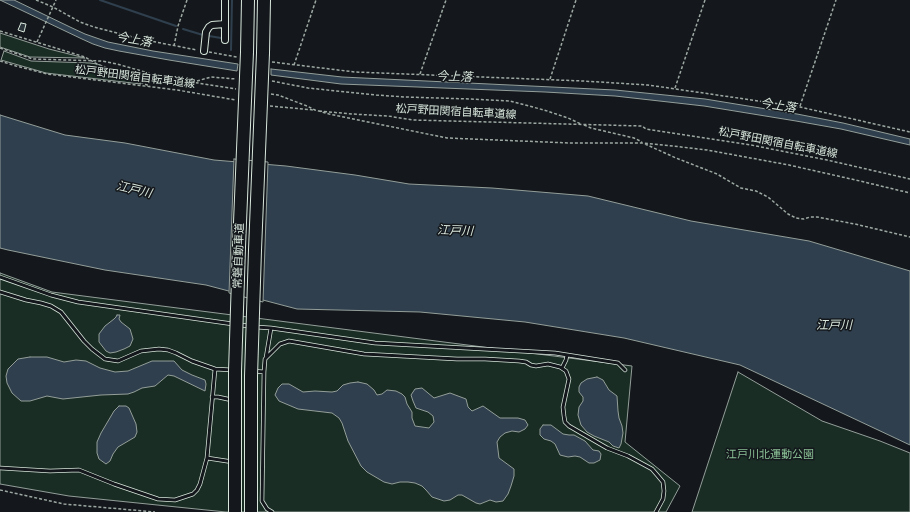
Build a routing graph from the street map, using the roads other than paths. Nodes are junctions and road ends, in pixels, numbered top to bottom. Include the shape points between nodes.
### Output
1 (225, 0) edge
2 (247, 0) edge
3 (264, 0) edge
4 (225, 24) junction
5 (225, 40) dead end
6 (204, 51) road end
7 (0, 278) edge
8 (0, 292) edge
9 (270, 328) junction
10 (567, 354) junction
11 (266, 359) junction
12 (562, 368) junction
13 (215, 369) junction
14 (237, 370) dead end
15 (625, 370) dead end
16 (250, 371) dead end
17 (264, 372) junction
18 (212, 397) junction
19 (241, 401) dead end
20 (248, 403) dead end
21 (263, 406) junction
22 (207, 458) junction
23 (242, 463) dead end
24 (249, 464) dead end
25 (262, 466) junction
26 (0, 468) edge
27 (235, 512) edge
28 (251, 512) edge
29 (272, 512) edge
30 (656, 512) edge

1 - 4 street
2 - 27 highway, 常磐自動車道, bridge via 248,36 235,363
3 - 28 highway, 常磐自動車道, bridge via 251,376
4 - 5 street
4 - 6 street via 212,25 209,28 206,32
7 - 9 lane via 78,302
8 - 13 lane via 51,306 61,312 84,341 105,358 118,361 140,351 159,349 168,350
9 - 10 lane via 375,343
9 - 11 lane
10 - 12 lane
10 - 15 lane via 618,363
11 - 12 lane via 280,344 290,342 364,354 519,361 536,366 548,364
11 - 17 lane
12 - 30 lane via 569,379 563,407 565,422 607,448 652,469 662,482 664,491
13 - 14 lane
13 - 18 lane
16 - 17 lane
17 - 21 lane
18 - 19 lane
18 - 22 lane
20 - 21 lane
21 - 25 lane
22 - 23 lane
22 - 26 lane via 197,490 175,500 150,497 79,470
24 - 25 lane
25 - 29 lane via 262,501

